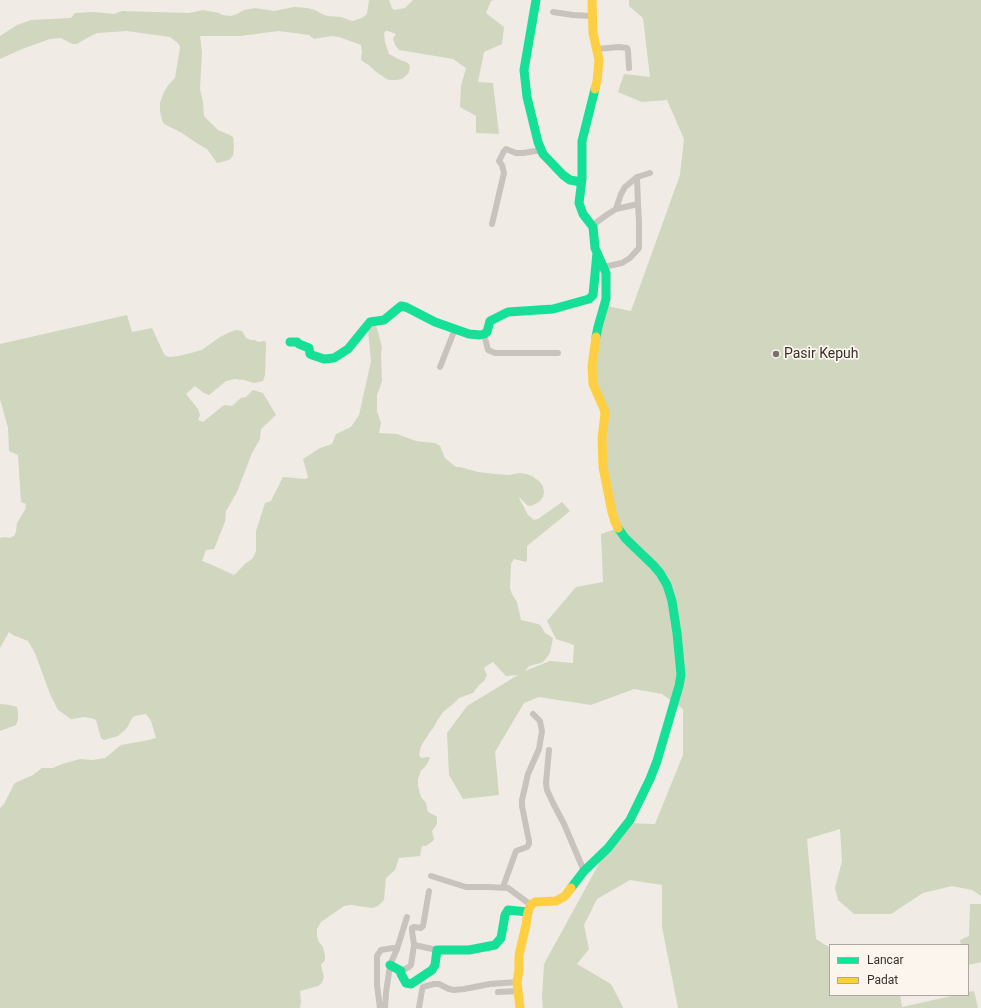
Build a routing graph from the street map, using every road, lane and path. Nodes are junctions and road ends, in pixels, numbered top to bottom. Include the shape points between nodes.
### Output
1 (536, 0) edge
2 (592, 0) edge
3 (553, 12) dead end
4 (592, 16) junction
5 (597, 49) junction
6 (629, 68) dead end
7 (542, 150) junction
8 (650, 173) dead end
9 (637, 177) junction
10 (581, 182) junction
11 (638, 204) junction
12 (616, 209) junction
13 (492, 224) dead end
14 (593, 226) junction
15 (597, 254) junction
16 (604, 267) junction
17 (455, 329) junction
18 (484, 334) junction
19 (290, 342) dead end
20 (558, 353) dead end
21 (440, 367) dead end
22 (533, 714) dead end
23 (550, 750) dead end
24 (584, 871) junction
25 (431, 876) dead end
26 (503, 887) junction
27 (428, 891) dead end
28 (529, 908) junction
29 (407, 917) dead end
30 (414, 945) junction
31 (397, 949) junction
32 (438, 950) junction
33 (390, 965) junction
34 (401, 971) junction
35 (518, 986) junction
36 (498, 992) dead end
37 (380, 1008) edge
38 (385, 1008) edge
39 (420, 1008) edge
40 (520, 1008) edge

1 - 7 street via 524,70 527,97
2 - 4 street
3 - 4 street
4 - 5 street
5 - 6 street via 627,48
5 - 10 street via 597,81 582,141
7 - 10 street via 563,175 570,180
7 - 13 street via 523,153 506,149 504,151 498,161 504,173
8 - 9 street
9 - 11 street
9 - 12 street via 620,194
10 - 14 street via 579,203 583,214
11 - 12 street
11 - 16 street via 639,248 622,263
12 - 14 street
14 - 15 street
15 - 16 street
15 - 18 street via 593,295 589,299 553,309 508,312 490,321
16 - 24 street via 606,300 598,327 592,366 593,384 604,409 603,467 612,512 619,530 660,573 667,585 672,600 681,674 657,761 640,801 630,820 608,848
17 - 18 street via 469,334
17 - 19 street via 401,306 384,320 370,322 348,349 334,358 324,359 312,355 308,347
17 - 21 street
18 - 20 street via 488,350 495,353
22 - 26 street via 540,721 542,730 539,749 528,774 522,800 529,844 516,851
23 - 24 street via 547,790
24 - 28 street via 565,896 556,901 535,902
25 - 26 street via 466,887
26 - 28 street via 508,888
27 - 30 street via 423,926 412,928
28 - 32 street via 508,910 501,938 495,946 469,950
28 - 35 street via 519,955
29 - 31 street
30 - 32 street
30 - 34 street via 411,965
31 - 33 street
31 - 37 street via 378,952 377,985
32 - 34 street via 432,970 411,984 406,983
33 - 34 street
33 - 38 street
35 - 36 street
35 - 39 street via 490,984 454,990 434,984 422,990
35 - 40 street

